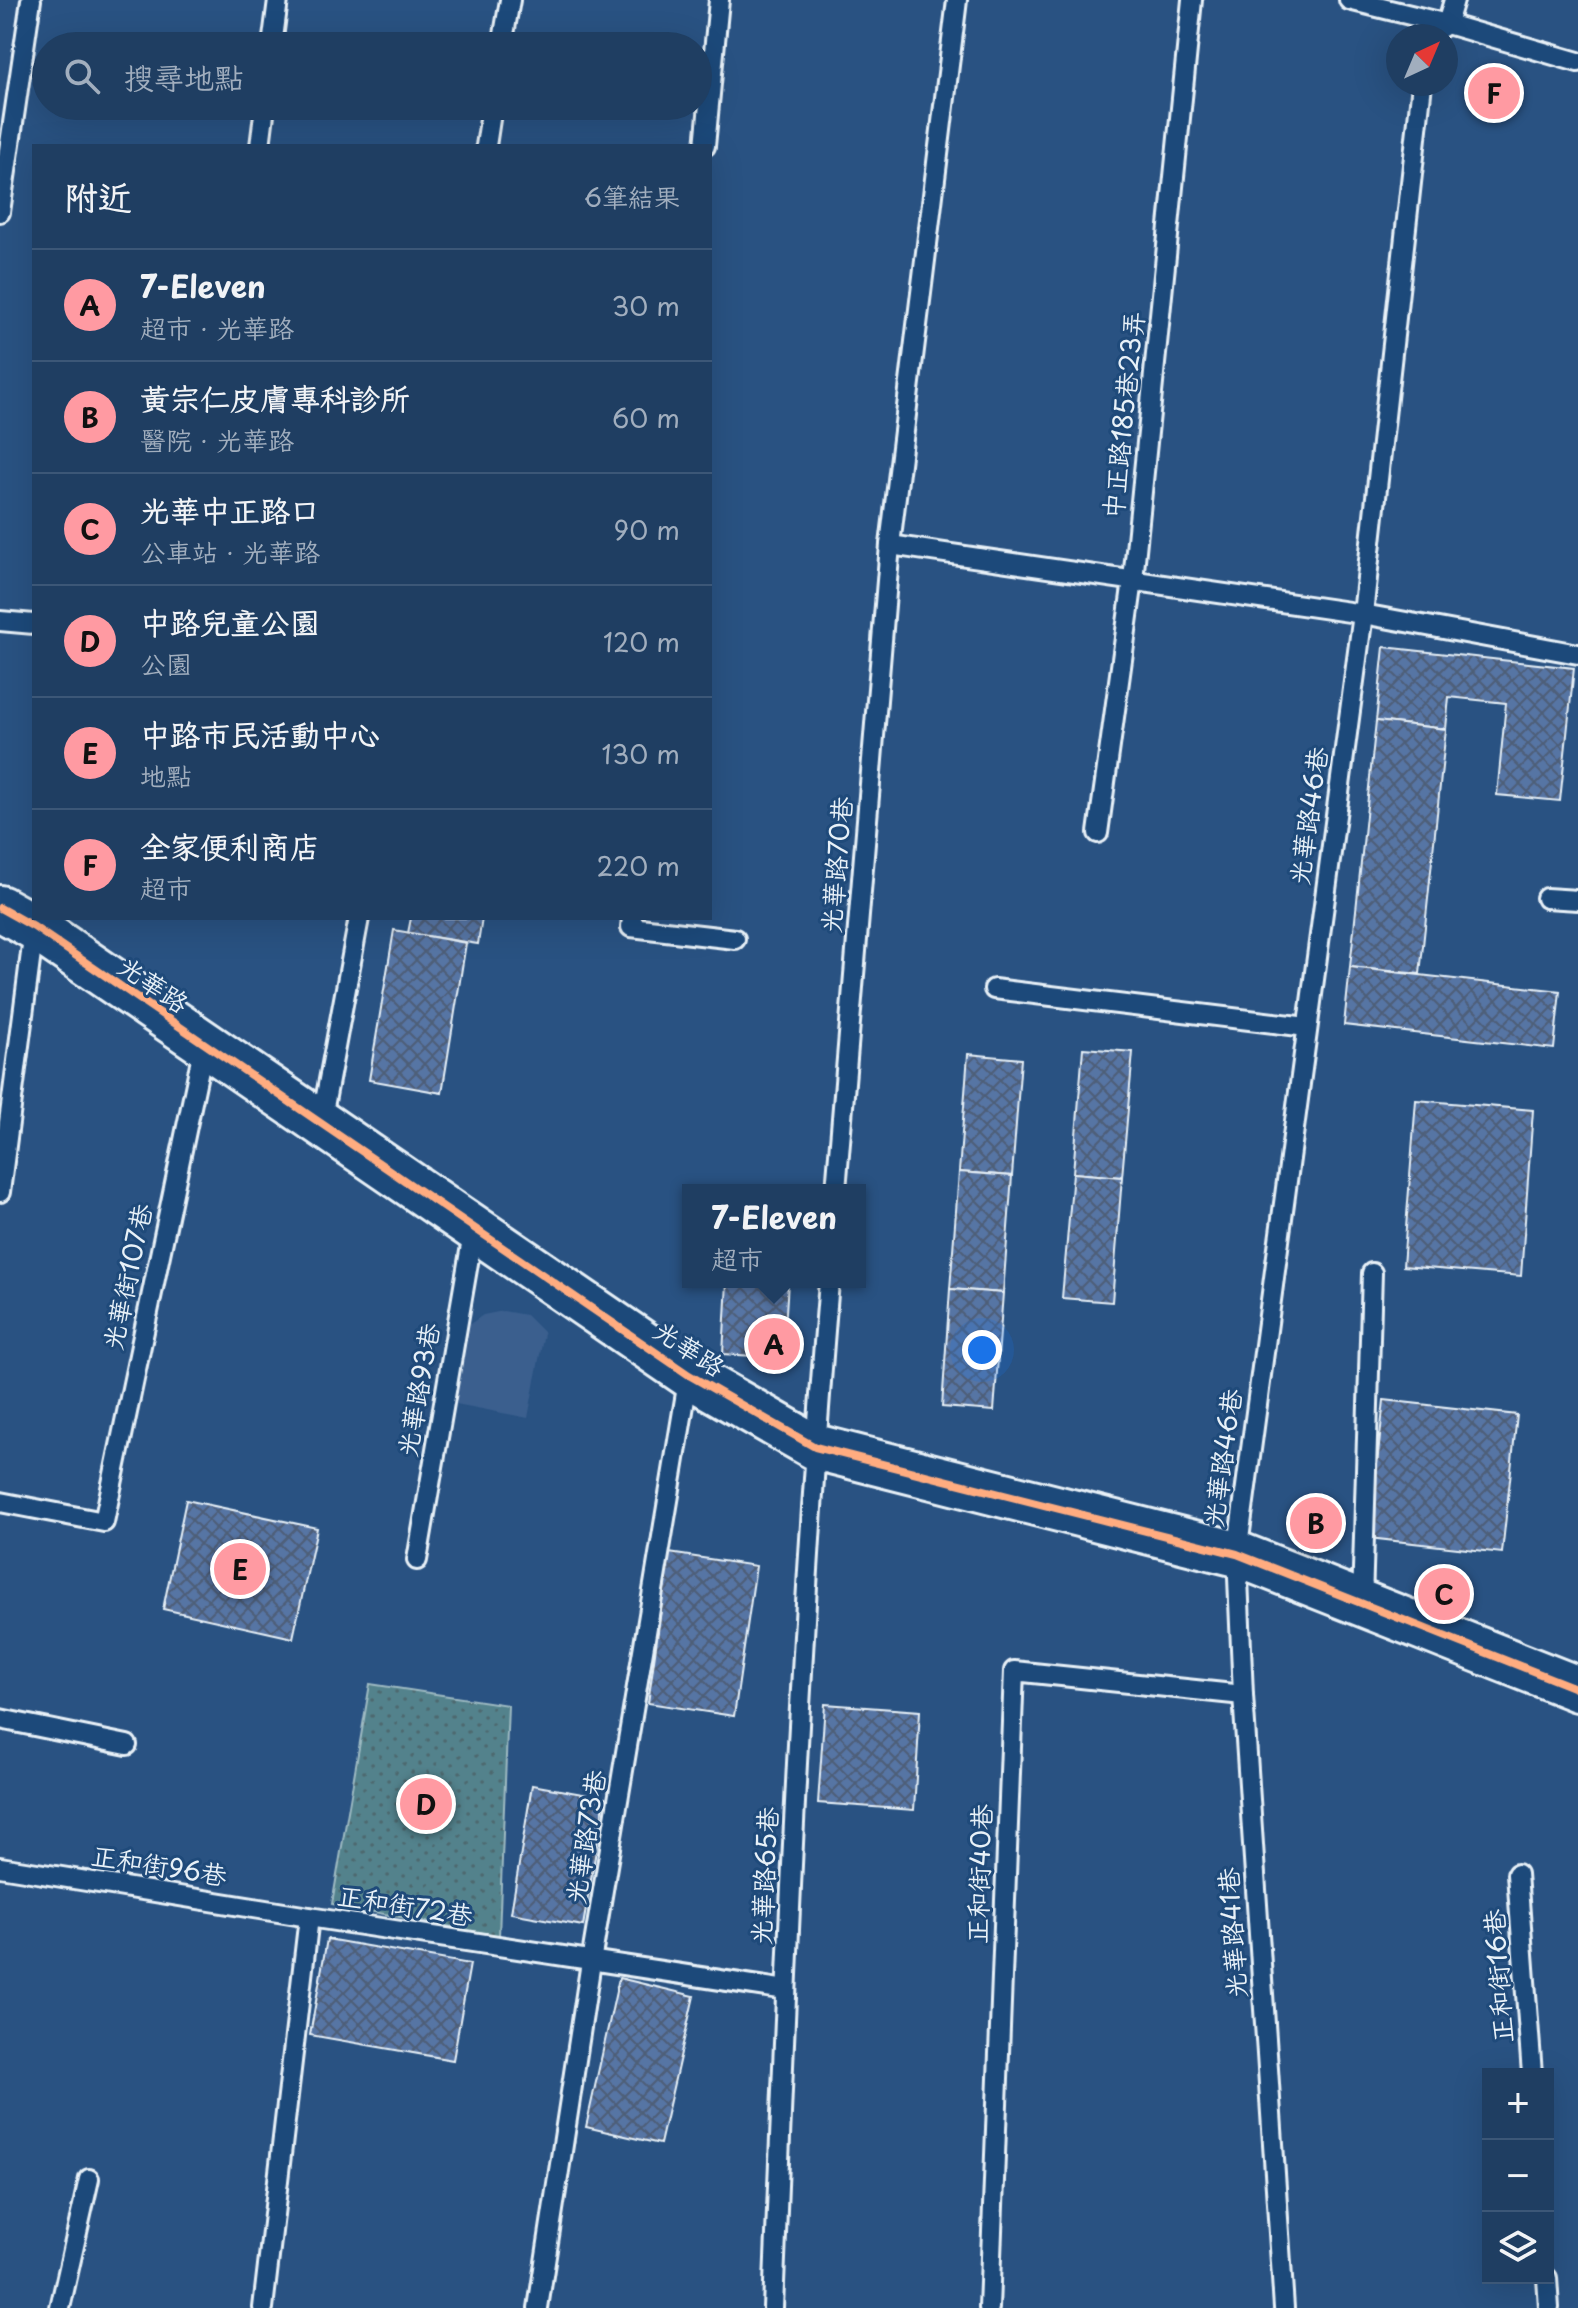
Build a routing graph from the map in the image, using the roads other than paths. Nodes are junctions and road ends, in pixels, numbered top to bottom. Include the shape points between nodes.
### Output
1 (31, 0) edge
2 (278, 0) edge
3 (510, 0) edge
4 (719, 0) edge
5 (957, 0) edge
6 (1192, 0) edge
7 (1349, 0) edge
8 (1454, 0) edge
9 (1447, 24) joint
10 (1458, 27) edge
11 (274, 32) edge
12 (504, 32) edge
13 (1578, 62) edge
14 (712, 73) edge
15 (1421, 96) edge
16 (263, 120) edge
17 (490, 120) edge
18 (707, 120) edge
19 (260, 144) edge
20 (486, 144) edge
21 (705, 144) edge
22 (0, 212) edge
23 (890, 545) junction
24 (1133, 580) junction
25 (1363, 614) junction
26 (0, 621) edge
27 (32, 624) edge
28 (1578, 654) edge
29 (1098, 833) dead end
30 (1546, 898) dead end
31 (1578, 900) edge
32 (17, 918) edge
33 (359, 920) edge
34 (632, 920) edge
35 (735, 939) dead end
36 (994, 989) dead end
37 (1307, 1027) junction
38 (204, 1043) junction
39 (321, 1123) junction
40 (837, 1184) edge
41 (0, 1192) edge
42 (474, 1228) junction
43 (1372, 1273) dead end
44 (828, 1288) edge
45 (689, 1375) junction
46 (815, 1447) junction
47 (0, 1502) edge
48 (1237, 1554) junction
49 (417, 1560) dead end
50 (1362, 1604) junction
51 (1578, 1689) edge
52 (1243, 1695) junction
53 (0, 1719) edge
54 (127, 1745) dead end
55 (0, 1867) edge
56 (1517, 1874) dead end
57 (309, 1917) junction
58 (591, 1962) junction
59 (786, 1990) junction
60 (1532, 2068) edge
61 (89, 2179) dead end
62 (1547, 2284) edge
63 (60, 2308) edge
64 (263, 2308) edge
65 (538, 2308) edge
66 (773, 2308) edge
67 (989, 2308) edge
68 (1284, 2308) edge
69 (1549, 2308) edge

1 - 22 lane
2 - 11 lane
3 - 12 lane
4 - 14 lane
5 - 23 lane, 光華路70巷
6 - 24 lane, 中正路185巷23弄
7 - 9 lane
8 - 9 lane
10 - 13 lane
15 - 25 lane, 光華路46巷
16 - 19 lane
17 - 20 lane
18 - 21 lane
23 - 24 lane
23 - 40 lane, 光華路70巷
24 - 25 lane
24 - 29 lane, 中正路185巷23弄
25 - 28 lane
25 - 37 lane, 光華路46巷
26 - 27 lane
30 - 31 lane
32 - 38 street, 光華路
32 - 41 lane
33 - 39 lane
34 - 35 lane via 631,927
36 - 37 lane
37 - 48 lane, 光華路46巷
38 - 39 street, 光華路
38 - 47 lane, 光華街107巷 via 104,1522
39 - 42 street, 光華路
42 - 45 street, 光華路
42 - 49 lane, 光華路93巷
43 - 50 lane
44 - 46 lane
45 - 46 street, 光華路
45 - 58 lane, 光華路73巷
46 - 48 street, 光華路
46 - 59 lane, 光華路65巷
48 - 50 street, 光華路
48 - 52 lane, 光華路41巷
50 - 51 street, 光華路
52 - 67 lane, 正和街40巷 via 1014,1671
52 - 68 lane, 光華路41巷
53 - 54 lane
55 - 57 lane, 正和街96巷
56 - 60 lane, 正和街16巷
57 - 58 lane, 正和街72巷
57 - 64 lane, 正和街72巷
58 - 59 lane, 正和街72巷
58 - 65 lane, 光華路73巷
59 - 66 lane, 光華路65巷
61 - 63 lane
62 - 69 lane

